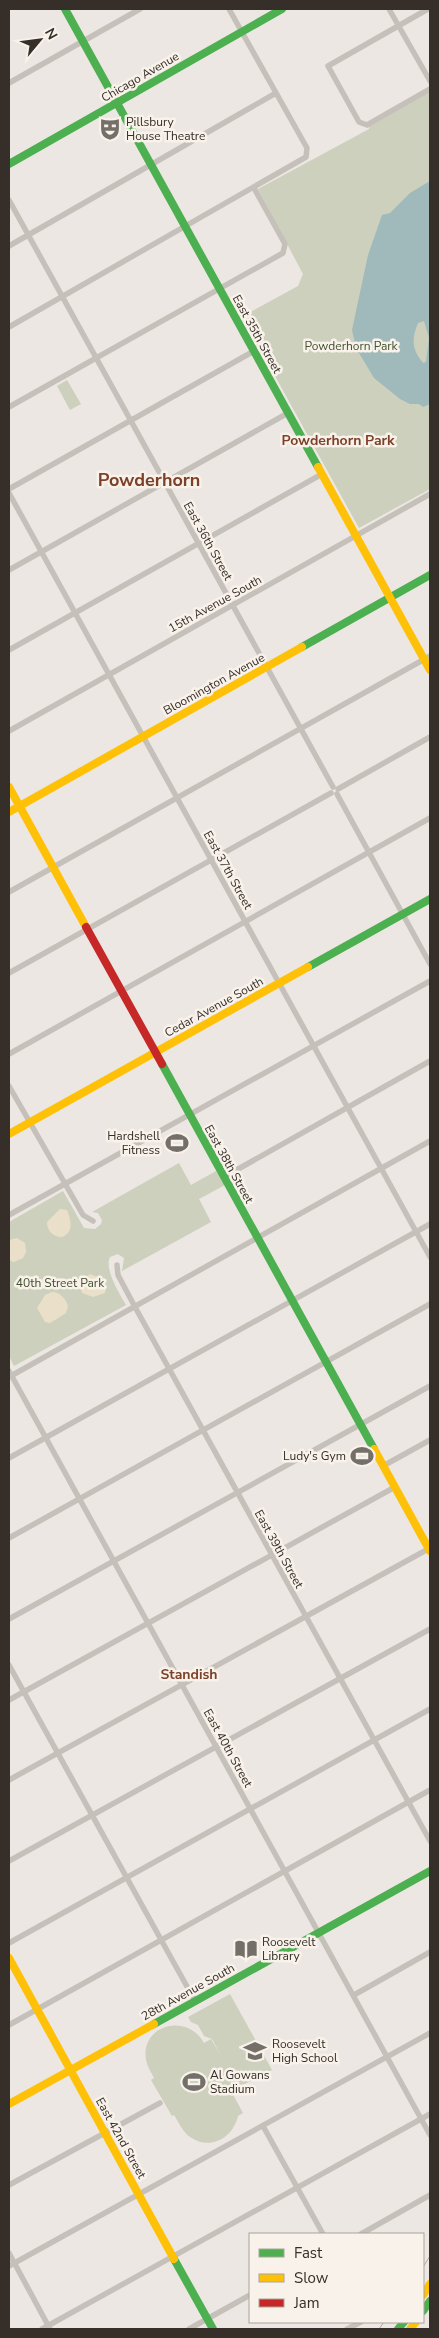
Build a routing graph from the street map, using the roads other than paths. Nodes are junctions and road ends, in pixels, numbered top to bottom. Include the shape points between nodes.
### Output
1 (65, 9) edge
2 (140, 9) edge
3 (229, 9) edge
4 (282, 9) edge
5 (389, 9) edge
6 (428, 9) edge
7 (398, 25) junction
8 (242, 32) junction
9 (83, 41) junction
10 (430, 82) edge
11 (9, 83) edge
12 (430, 89) edge
13 (276, 93) junction
14 (117, 102) junction
15 (9, 164) edge
16 (152, 165) junction
17 (254, 188) junction
18 (9, 200) edge
19 (186, 227) junction
20 (28, 235) junction
21 (9, 246) edge
22 (219, 289) junction
23 (62, 296) junction
24 (9, 327) edge
25 (254, 352) junction
26 (96, 358) junction
27 (9, 407) edge
28 (288, 413) junction
29 (130, 420) junction
30 (322, 474) junction
31 (164, 482) junction
32 (9, 489) edge
33 (9, 493) edge
34 (430, 494) edge
35 (356, 536) junction
36 (198, 544) junction
37 (41, 552) junction
38 (9, 570) edge
39 (430, 575) edge
40 (390, 598) junction
41 (232, 606) junction
42 (75, 614) junction
43 (9, 650) edge
44 (427, 658) edge
45 (266, 668) junction
46 (430, 670) edge
47 (109, 675) junction
48 (301, 729) junction
49 (9, 731) edge
50 (143, 736) junction
51 (430, 738) edge
52 (9, 787) edge
53 (335, 791) junction
54 (177, 798) junction
55 (19, 806) junction
56 (9, 812) edge
57 (430, 818) edge
58 (369, 852) junction
59 (210, 860) junction
60 (53, 868) junction
61 (9, 892) edge
62 (430, 899) edge
63 (403, 915) junction
64 (245, 922) junction
65 (87, 930) junction
66 (430, 964) edge
67 (9, 973) edge
68 (430, 981) edge
69 (278, 983) junction
70 (121, 991) junction
71 (314, 1046) junction
72 (155, 1053) junction
73 (9, 1054) edge
74 (430, 1061) edge
75 (9, 1086) edge
76 (348, 1108) junction
77 (190, 1116) junction
78 (30, 1122) junction
79 (9, 1134) edge
80 (430, 1141) edge
81 (382, 1169) junction
82 (224, 1177) junction
83 (66, 1183) junction
84 (9, 1215) edge
85 (93, 1220) dead end
86 (430, 1224) edge
87 (416, 1232) junction
88 (258, 1239) junction
89 (430, 1257) edge
90 (117, 1265) dead end
91 (292, 1301) junction
92 (430, 1304) edge
93 (135, 1307) junction
94 (326, 1362) junction
95 (169, 1369) junction
96 (10, 1375) edge
97 (430, 1386) edge
98 (361, 1424) junction
99 (203, 1431) junction
100 (45, 1438) junction
101 (430, 1440) edge
102 (9, 1458) edge
103 (383, 1466) junction
104 (395, 1487) junction
105 (237, 1493) junction
106 (79, 1499) junction
107 (9, 1538) edge
108 (430, 1549) edge
109 (272, 1555) junction
110 (114, 1562) junction
111 (305, 1617) junction
112 (9, 1619) edge
113 (147, 1623) junction
114 (430, 1628) edge
115 (9, 1665) edge
116 (340, 1678) junction
117 (182, 1685) junction
118 (23, 1692) junction
119 (9, 1700) edge
120 (430, 1710) edge
121 (374, 1740) junction
122 (216, 1747) junction
123 (57, 1753) junction
124 (9, 1780) edge
125 (430, 1790) edge
126 (408, 1802) junction
127 (250, 1809) junction
128 (92, 1816) junction
129 (430, 1841) edge
130 (9, 1861) edge
131 (430, 1871) edge
132 (284, 1872) junction
133 (126, 1878) junction
134 (319, 1933) junction
135 (160, 1940) junction
136 (9, 1943) edge
137 (430, 1952) edge
138 (9, 1958) edge
139 (354, 1995) junction
140 (195, 2001) junction
141 (37, 2009) junction
142 (9, 2024) edge
143 (430, 2033) edge
144 (387, 2057) junction
145 (70, 2070) junction
146 (160, 2102) dead end
147 (9, 2104) edge
148 (430, 2114) edge
149 (422, 2119) junction
150 (263, 2126) junction
151 (105, 2132) junction
152 (430, 2135) edge
153 (9, 2185) edge
154 (297, 2188) junction
155 (139, 2195) junction
156 (430, 2195) edge
157 (322, 2233) edge
158 (363, 2233) edge
159 (9, 2253) edge
160 (173, 2257) junction
161 (12, 2265) edge
162 (249, 2296) edge
163 (208, 2319) junction
164 (359, 2323) edge
165 (49, 2328) edge
166 (42, 2329) edge
167 (189, 2329) edge
168 (213, 2329) edge
169 (347, 2329) edge

1 - 9 main road, East 35th Street
2 - 9 street
3 - 8 street
4 - 8 main road, Chicago Avenue
5 - 7 street
6 - 7 street
7 - 10 street
7 - 12 street via 328,66 363,125
8 - 13 street
8 - 14 main road, Chicago Avenue
9 - 11 street
9 - 14 main road, East 35th Street
13 - 16 street
13 - 17 street via 307,148 307,154 304,160
14 - 15 main road, Chicago Avenue
14 - 16 main road, East 35th Street
16 - 19 main road, East 35th Street
16 - 20 street
17 - 19 street
17 - 22 street via 285,249
18 - 20 street, East 36th Street
19 - 22 main road, East 35th Street
19 - 23 street
20 - 21 street
20 - 23 street, East 36th Street
22 - 25 main road, East 35th Street
22 - 26 street
23 - 24 street
23 - 26 street, East 36th Street
25 - 28 main road, East 35th Street
25 - 29 street
26 - 27 street
26 - 29 street, East 36th Street
28 - 30 main road, East 35th Street
28 - 31 street
29 - 31 street, East 36th Street
29 - 32 street
30 - 35 main road, East 35th Street
30 - 36 street
31 - 36 street, East 36th Street
31 - 37 street
33 - 37 street, East 37th Street
34 - 35 street, 15th Avenue South
35 - 40 main road, East 35th Street
35 - 41 street, 15th Avenue South
36 - 41 street, East 36th Street
36 - 42 street
37 - 38 street
37 - 42 street, East 37th Street
39 - 40 main road, Bloomington Avenue
40 - 44 main road, East 35th Street
40 - 45 main road, Bloomington Avenue
41 - 45 street, East 36th Street
41 - 47 street, 15th Avenue South
42 - 43 street
42 - 47 street, East 37th Street
44 - 46 main road, East 35th Street
44 - 48 street
45 - 48 street, East 36th Street
45 - 50 main road, Bloomington Avenue
47 - 49 street, 15th Avenue South
47 - 50 street, East 37th Street
48 - 53 street, East 36th Street
48 - 54 street
50 - 54 street, East 37th Street
50 - 55 main road, Bloomington Avenue
51 - 53 street
52 - 55 main road, East 38th Street
53 - 58 street, East 36th Street
53 - 59 street
54 - 59 street, East 37th Street
54 - 60 street
55 - 56 main road, Bloomington Avenue
55 - 60 main road, East 38th Street
57 - 58 street
58 - 63 street, East 36th Street
58 - 64 street
59 - 64 street, East 37th Street
59 - 65 street
60 - 61 street
60 - 65 main road, East 38th Street
62 - 63 main road, Cedar Avenue South
63 - 66 street, East 36th Street
63 - 69 main road, Cedar Avenue South
64 - 69 street, East 37th Street
64 - 70 street
65 - 67 street
65 - 70 main road, East 38th Street
68 - 71 street
69 - 71 street, East 37th Street
69 - 72 main road, Cedar Avenue South
70 - 72 main road, East 38th Street
70 - 73 street
71 - 76 street, East 37th Street
71 - 77 street
72 - 77 main road, East 38th Street
72 - 78 main road, Cedar Avenue South
74 - 76 street
75 - 78 street
76 - 81 street, East 37th Street
76 - 82 street
77 - 82 main road, East 38th Street
77 - 83 street
78 - 79 main road, Cedar Avenue South
78 - 83 street
80 - 81 street
81 - 87 street, East 37th Street
81 - 88 street
82 - 88 main road, East 38th Street
83 - 84 street
83 - 85 street via 83,1215
86 - 87 street
87 - 89 street, East 37th Street
87 - 91 street
88 - 91 main road, East 38th Street
88 - 93 street
90 - 93 street, East 39th Street via 118,1275
91 - 94 main road, East 38th Street
91 - 95 street
92 - 94 street
93 - 95 street, East 39th Street
93 - 96 street
94 - 98 main road, East 38th Street
94 - 99 street
95 - 99 street, East 39th Street
95 - 100 street
96 - 100 street, East 40th Street
97 - 98 street
98 - 103 main road, East 38th Street
98 - 105 street
99 - 105 street, East 39th Street
99 - 106 street
100 - 102 street
100 - 106 street, East 40th Street
101 - 103 street
103 - 104 main road, East 38th Street
104 - 108 main road, East 38th Street
104 - 109 street
105 - 109 street, East 39th Street
105 - 110 street
106 - 107 street
106 - 110 street, East 40th Street
108 - 111 street
109 - 111 street, East 39th Street
109 - 113 street
110 - 112 street
110 - 113 street, East 40th Street
111 - 116 street, East 39th Street
111 - 117 street
113 - 117 street, East 40th Street
113 - 118 street
114 - 116 street
115 - 118 street
116 - 121 street, East 39th Street
116 - 122 street
117 - 122 street, East 40th Street
117 - 123 street
118 - 119 street
118 - 123 street
120 - 121 street
121 - 126 street, East 39th Street
121 - 127 street
122 - 127 street, East 40th Street
122 - 128 street
123 - 124 street
123 - 128 street
125 - 126 street
126 - 129 street, East 39th Street
126 - 132 street
127 - 132 street, East 40th Street
127 - 133 street
128 - 130 street
128 - 133 street
131 - 134 main road, 28th Avenue South
132 - 134 street, East 40th Street
132 - 135 street
133 - 135 street
133 - 136 street
134 - 139 street, East 40th Street
134 - 140 main road, 28th Avenue South
135 - 140 street
135 - 141 street
137 - 139 street
138 - 141 main road, East 42nd Street
139 - 144 street, East 40th Street
140 - 145 main road, 28th Avenue South
141 - 142 street
141 - 145 main road, East 42nd Street
143 - 144 street
144 - 149 street, East 40th Street
144 - 150 street
145 - 147 main road, 28th Avenue South
145 - 151 main road, East 42nd Street
146 - 151 street
148 - 149 street
149 - 152 street, East 40th Street
149 - 154 street
150 - 154 street
150 - 155 street
151 - 153 street
151 - 155 main road, East 42nd Street
154 - 157 street
154 - 160 street
155 - 160 main road, East 42nd Street
155 - 161 street
156 - 158 street
159 - 161 street
160 - 163 main road, East 42nd Street
160 - 165 street
161 - 165 street
162 - 163 street
163 - 167 street
163 - 168 main road, East 42nd Street
164 - 169 street
165 - 166 street

